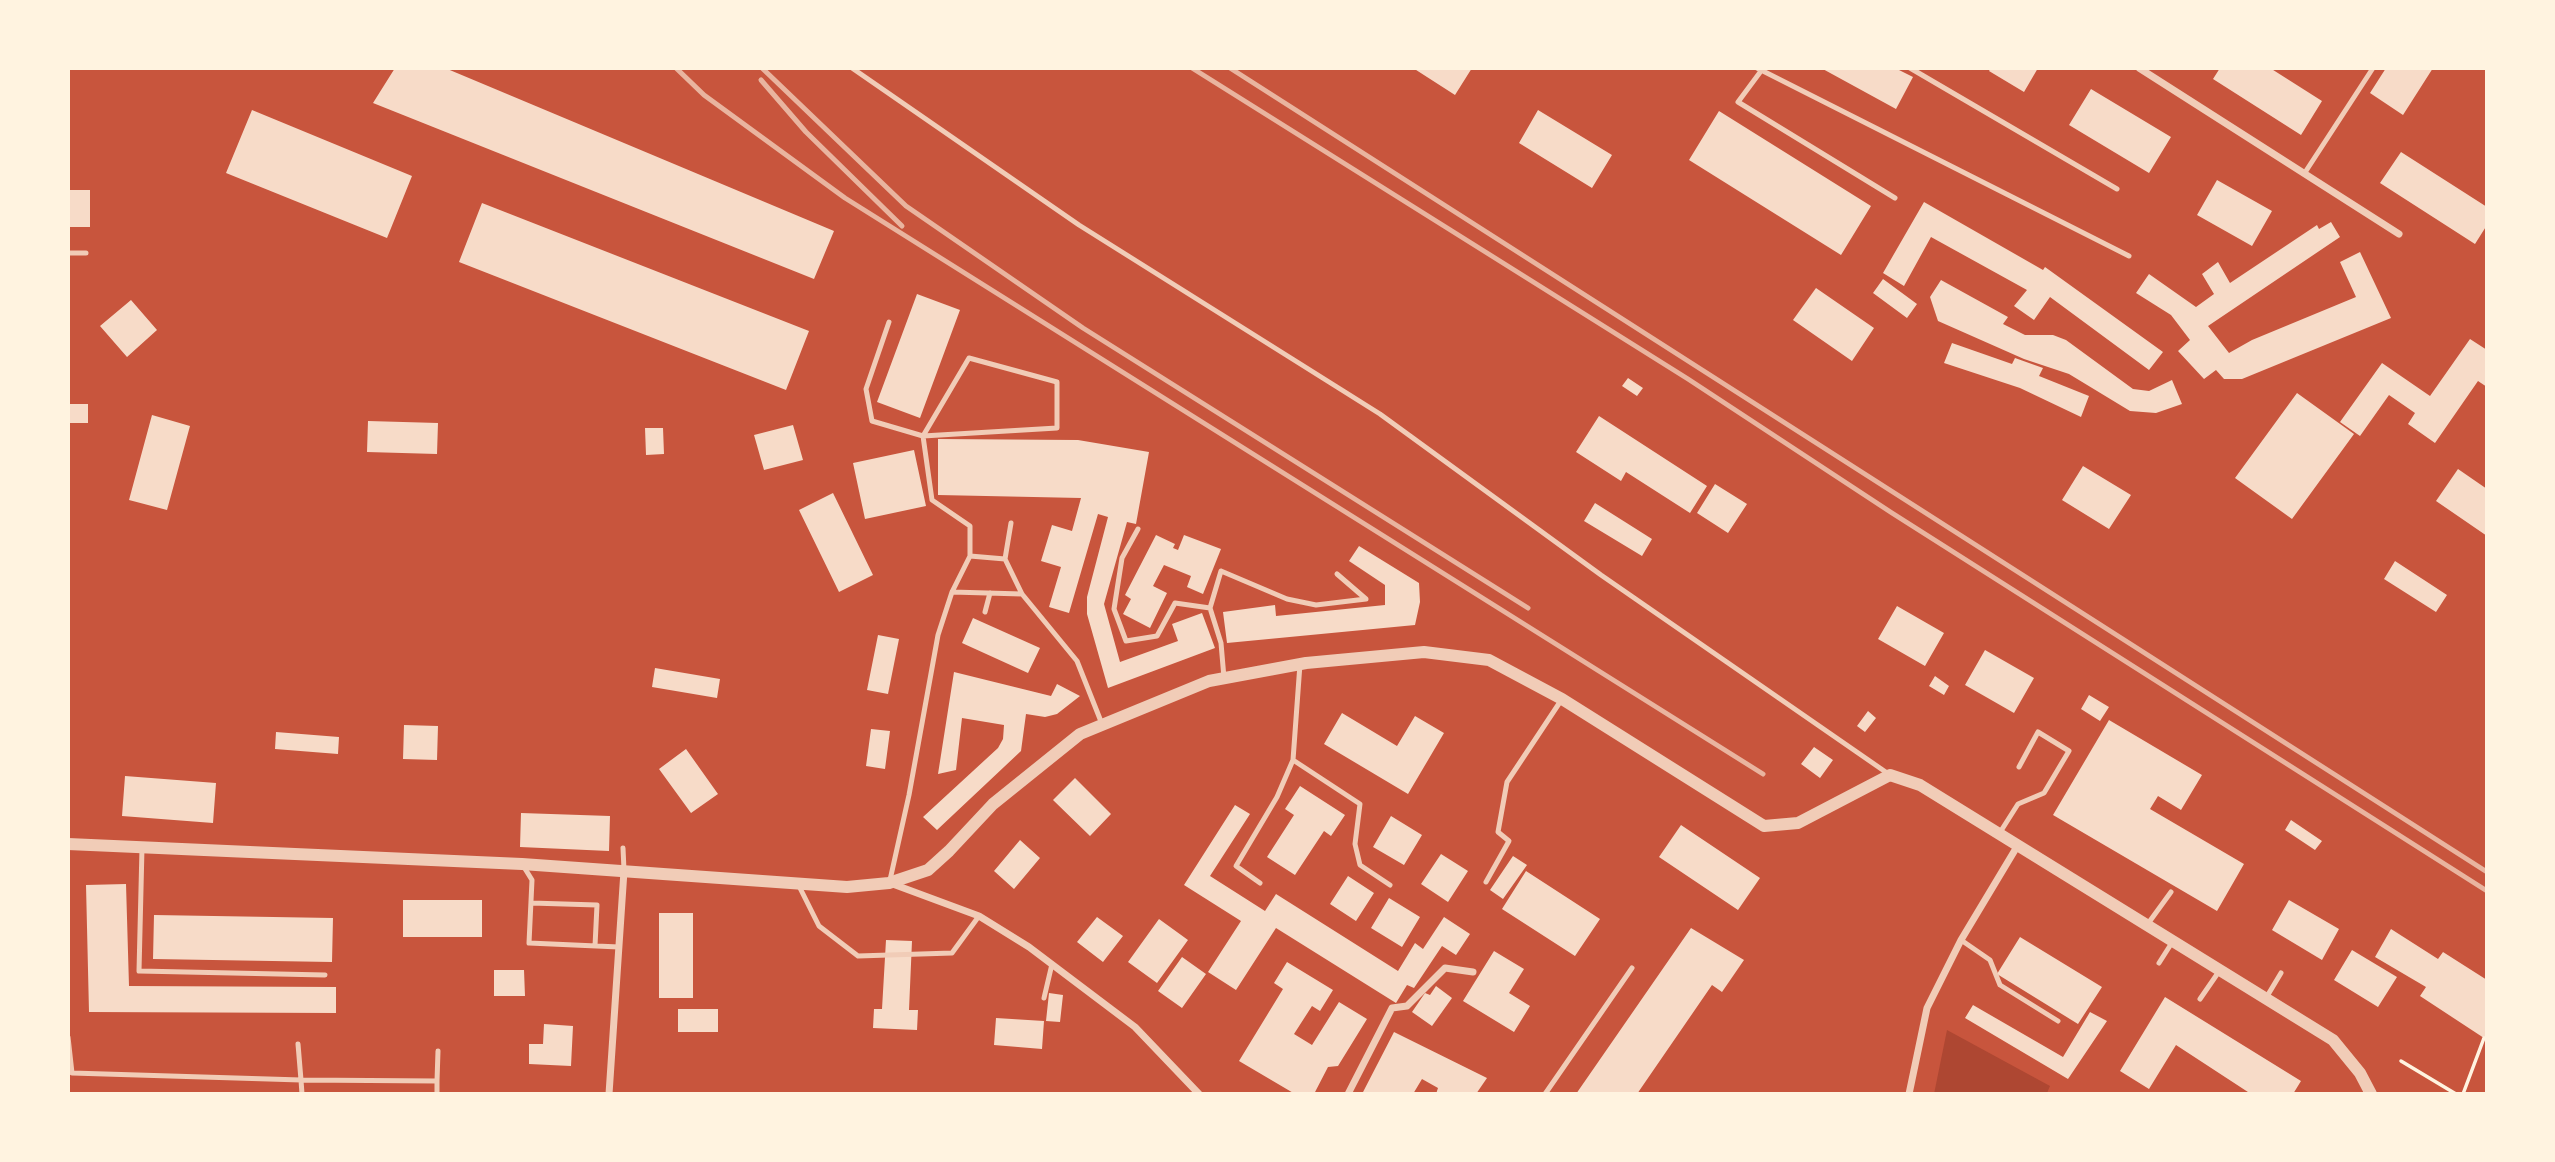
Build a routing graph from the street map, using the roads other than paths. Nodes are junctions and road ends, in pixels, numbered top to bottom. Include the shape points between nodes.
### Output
1 (852, 68) edge
2 (1910, 68) edge
3 (2139, 68) edge
4 (2373, 68) edge
5 (1759, 69) edge
6 (2304, 174) junction
7 (2117, 189) dead end
8 (1895, 198) dead end
9 (2399, 234) dead end
10 (68, 253) edge
11 (86, 253) dead end
12 (2129, 256) dead end
13 (889, 322) dead end
14 (923, 436) junction
15 (1011, 523) dead end
16 (1138, 529) dead end
17 (970, 556) junction
18 (1005, 559) junction
19 (1337, 574) dead end
20 (952, 592) junction
21 (990, 593) junction
22 (1022, 594) junction
23 (1210, 608) junction
24 (985, 612) dead end
25 (1300, 664) junction
26 (1224, 678) junction
27 (1562, 699) junction
28 (1103, 725) junction
29 (1293, 760) junction
30 (2019, 766) dead end
31 (1890, 775) junction
32 (1999, 834) junction
33 (68, 844) edge
34 (2018, 844) junction
35 (142, 848) junction
36 (623, 848) dead end
37 (522, 864) junction
38 (624, 870) junction
39 (797, 881) junction
40 (1486, 881) dead end
41 (889, 883) junction
42 (1260, 883) dead end
43 (1390, 885) dead end
44 (2171, 892) dead end
45 (531, 903) junction
46 (979, 916) junction
47 (2147, 925) junction
48 (1961, 940) junction
49 (2173, 941) junction
50 (595, 946) junction
51 (620, 947) junction
52 (2159, 963) dead end
53 (1052, 964) junction
54 (1632, 968) dead end
55 (2220, 970) junction
56 (1473, 972) dead end
57 (2281, 972) dead end
58 (325, 975) dead end
59 (1044, 998) dead end
60 (2200, 999) dead end
61 (2266, 999) junction
62 (2058, 1021) dead end
63 (68, 1037) edge
64 (298, 1044) dead end
65 (438, 1051) dead end
66 (301, 1080) junction
67 (437, 1081) junction
68 (2372, 1092) edge
69 (302, 1094) edge
70 (437, 1094) edge
71 (609, 1094) edge
72 (1199, 1094) edge
73 (1348, 1094) edge
74 (1545, 1094) edge
75 (1909, 1094) edge

1 - 31 lane via 1079,225 1380,414 1601,575
2 - 7 lane
3 - 6 street
4 - 6 lane
5 - 8 lane via 1738,102
5 - 12 lane
6 - 9 street
10 - 11 lane
13 - 14 lane via 866,389 872,421
14 - 14 lane via 1057,428 1057,382 969,358
14 - 17 lane via 932,500 970,526
15 - 18 lane
16 - 23 lane via 1122,558 1114,609 1126,641 1157,636 1175,603
17 - 18 lane
17 - 20 lane
18 - 22 lane
19 - 23 lane via 1366,599 1316,604 1287,599 1221,571
20 - 21 lane
20 - 41 lane via 938,635
21 - 22 lane
21 - 24 lane
22 - 28 lane via 1077,661
23 - 26 lane via 1221,643
25 - 26 street
25 - 27 street via 1424,652 1489,660
25 - 29 lane
26 - 28 street
27 - 31 street via 1764,826 1798,822
27 - 40 lane via 1507,782 1497,832 1509,841
28 - 41 street via 1080,734 1036,768 928,870
29 - 42 lane via 1236,866
29 - 43 lane via 1360,804 1355,844 1360,865
30 - 32 lane via 2038,733 2069,751 2044,793 2018,804
31 - 32 street via 1920,785
32 - 34 street
33 - 35 street
34 - 47 street
34 - 48 street
35 - 37 street
35 - 58 lane via 139,971
36 - 38 lane
37 - 38 street
37 - 45 lane via 532,880
38 - 39 street
38 - 51 street
39 - 41 street via 847,887
39 - 46 lane via 819,926 858,956 952,953
41 - 46 street
44 - 47 lane
45 - 50 lane via 529,943
45 - 50 lane via 597,905
46 - 53 street
47 - 49 street
48 - 62 lane via 1990,960 2000,985
48 - 75 street via 1927,1008
49 - 52 lane
49 - 55 street
50 - 51 lane
51 - 71 street
53 - 59 lane
53 - 72 street via 1135,1027
54 - 74 lane
55 - 60 lane
55 - 61 street
56 - 73 street via 1445,968 1407,1006 1392,1008
57 - 61 lane
61 - 68 street via 2333,1040
63 - 66 lane via 72,1073
64 - 66 lane
65 - 67 lane
66 - 67 lane
66 - 69 lane
67 - 70 lane

